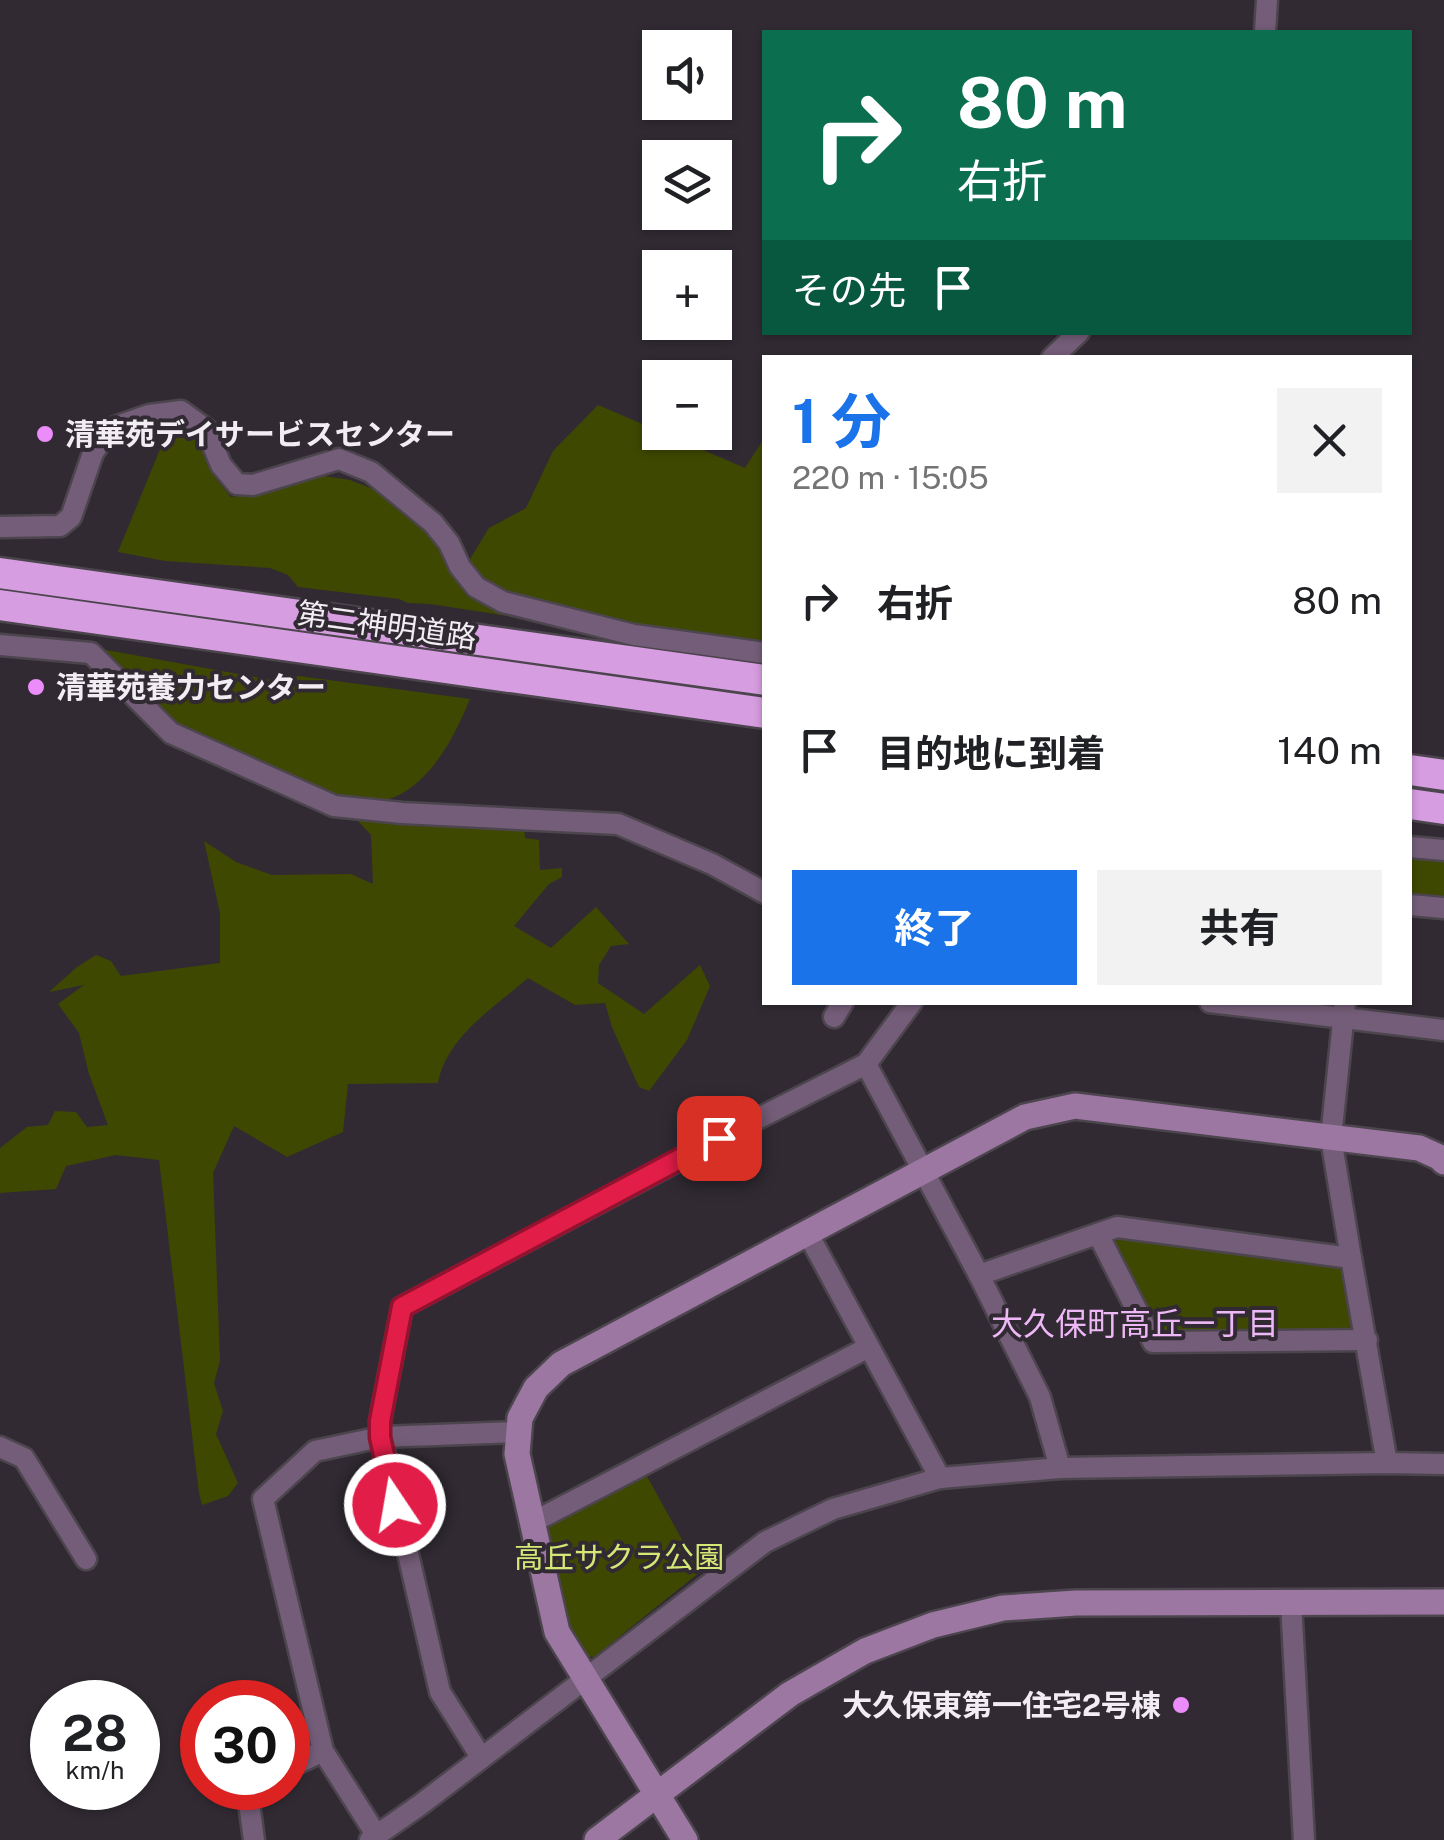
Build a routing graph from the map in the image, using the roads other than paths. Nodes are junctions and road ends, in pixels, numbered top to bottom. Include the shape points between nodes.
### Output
1 (1267, 0) edge
2 (1265, 30) edge
3 (1076, 335) edge
4 (1055, 355) edge
5 (0, 527) edge
6 (0, 574) edge
7 (0, 606) edge
8 (0, 645) edge
9 (762, 654) edge
10 (762, 680) edge
11 (762, 713) edge
12 (1412, 770) edge
13 (1444, 775) edge
14 (1412, 804) edge
15 (1444, 808) edge
16 (1412, 847) edge
17 (1444, 850) edge
18 (762, 891) edge
19 (1412, 905) edge
20 (1444, 908) edge
21 (910, 1005) edge
22 (1260, 1005) edge
23 (1344, 1010) edge
24 (1444, 1030) edge
25 (866, 1064) junction
26 (1330, 1138) junction
27 (1444, 1162) edge
28 (922, 1171) junction
29 (808, 1232) junction
30 (1098, 1234) junction
31 (1351, 1258) junction
32 (978, 1275) junction
33 (1366, 1340) junction
34 (869, 1347) junction
35 (519, 1432) junction
36 (380, 1437) junction
37 (0, 1447) edge
38 (1387, 1463) junction
39 (1444, 1464) edge
40 (1060, 1468) junction
41 (940, 1478) junction
42 (532, 1524) junction
43 (86, 1559) dead end
44 (1291, 1602) junction
45 (1444, 1602) edge
46 (586, 1679) junction
47 (323, 1751) junction
48 (310, 1757) edge
49 (481, 1757) junction
50 (658, 1796) junction
51 (251, 1810) edge
52 (374, 1838) edge
53 (254, 1840) edge
54 (597, 1840) edge
55 (685, 1840) edge
56 (1304, 1840) edge

1 - 2 street
3 - 4 street
5 - 9 street via 60,526 71,517 93,453 109,429 181,411 206,429 221,466 238,484 339,459 371,472 433,523 476,587 503,602 634,635
6 - 10 highway, 第二神明道路
7 - 11 highway, 第二神明道路
8 - 18 street via 91,653 170,733 334,806 618,824
12 - 13 highway
14 - 15 highway
16 - 17 street
19 - 20 street
21 - 25 street
22 - 23 street
23 - 24 street
23 - 26 street
25 - 28 street
25 - 36 street via 402,1307
26 - 27 street via 1419,1148
26 - 28 street via 1074,1106 1025,1117
26 - 31 street
28 - 29 street
28 - 32 street
29 - 34 street
29 - 35 street via 562,1364 536,1388
30 - 31 street via 1117,1227
30 - 32 street
30 - 33 street via 1153,1342
31 - 33 street
32 - 40 street via 1040,1397
33 - 38 street
34 - 41 street
34 - 42 street
35 - 36 street
35 - 42 street via 516,1454
36 - 47 street via 315,1450 264,1499
36 - 49 street via 440,1692
37 - 43 street via 24,1458
38 - 39 street
38 - 40 street
40 - 41 street
41 - 46 street via 834,1508 766,1542
42 - 46 street via 556,1632
44 - 45 street
44 - 50 street via 1076,1603 1003,1608 933,1625 790,1694
44 - 56 street
46 - 49 street
46 - 50 street
47 - 48 street
47 - 52 street
49 - 52 street
50 - 54 street
50 - 55 street
51 - 53 street

